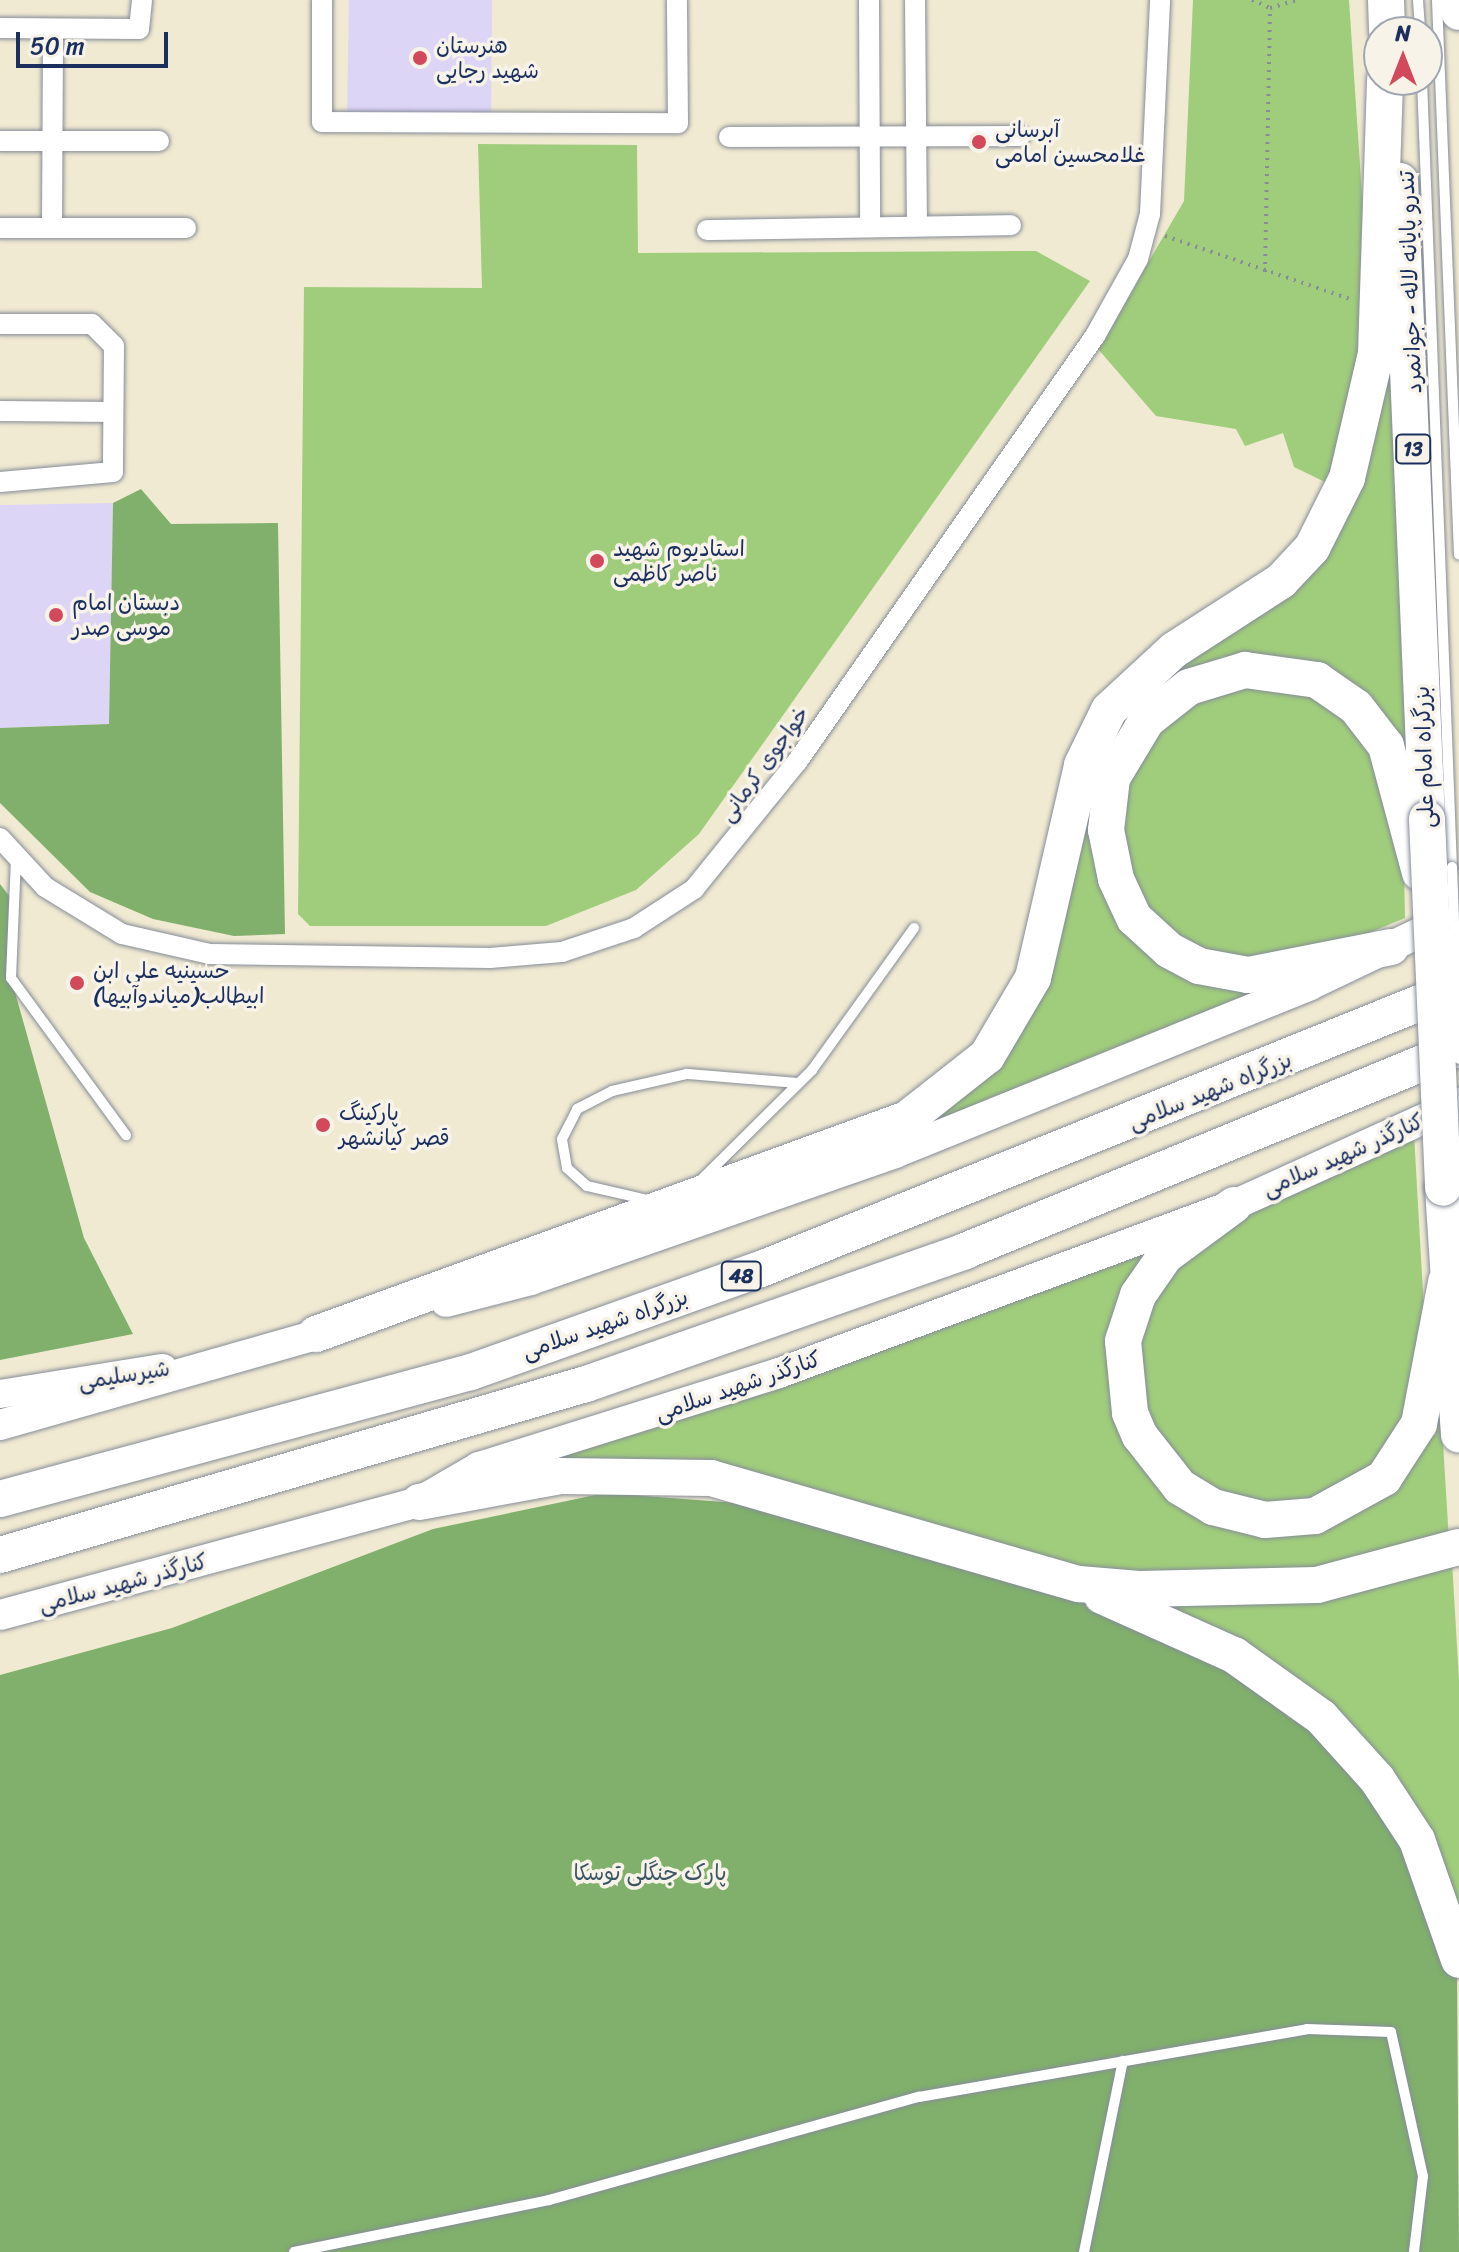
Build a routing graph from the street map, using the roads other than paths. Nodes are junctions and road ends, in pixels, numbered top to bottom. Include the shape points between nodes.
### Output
1 (142, 0) edge
2 (322, 0) edge
3 (677, 0) edge
4 (869, 0) edge
5 (915, 0) edge
6 (1160, 0) edge
7 (1437, 0) edge
8 (1458, 0) edge
9 (1459, 12) edge
10 (0, 28) edge
11 (53, 29) junction
12 (1385, 96) edge
13 (1392, 96) edge
14 (1423, 96) edge
15 (870, 136) junction
16 (916, 136) junction
17 (1020, 136) dead end
18 (729, 137) dead end
19 (0, 141) edge
20 (53, 141) junction
21 (159, 141) dead end
22 (1011, 225) dead end
23 (917, 226) junction
24 (870, 227) junction
25 (0, 228) edge
26 (52, 228) junction
27 (186, 228) dead end
28 (707, 230) dead end
29 (0, 324) edge
30 (0, 411) edge
31 (113, 412) junction
32 (0, 482) edge
33 (1459, 555) edge
34 (0, 838) edge
35 (16, 856) junction
36 (1443, 911) edge
37 (914, 928) dead end
38 (1391, 947) junction
39 (1459, 987) edge
40 (1459, 1048) edge
41 (1459, 1059) edge
42 (796, 1083) junction
43 (1459, 1103) edge
44 (126, 1135) dead end
45 (676, 1204) junction
46 (1234, 1205) junction
47 (1446, 1282) junction
48 (316, 1334) junction
49 (247, 1356) junction
50 (0, 1394) edge
51 (0, 1425) edge
52 (1459, 1434) edge
53 (0, 1499) edge
54 (419, 1502) junction
55 (1459, 1547) edge
56 (0, 1555) edge
57 (1079, 1584) junction
58 (0, 1615) edge
59 (1459, 1960) edge
60 (1123, 2061) junction
61 (294, 2252) edge
62 (1084, 2252) edge
63 (1414, 2252) edge

1 - 11 street via 139,29
2 - 3 street via 322,122 678,123
4 - 15 street
5 - 16 street
6 - 35 street, خواجوی کرمانی via 1146,229 1095,336 741,840 694,889 634,928 562,952 490,958 209,954 122,934 45,887
7 - 33 lane
8 - 9 highway
10 - 11 street
11 - 20 street
12 - 45 highway via 1379,308 1359,435 1312,548 1281,581 1142,675 1109,710 1082,765 1043,942 1006,1032 960,1082 907,1119
13 - 36 highway, بزرگراه امام علی / 13, bridge via 1407,264 1427,819
14 - 41 lane, تندرو پایانه لاله - جوانمرد, bridge
15 - 16 street
15 - 18 street
15 - 24 street
16 - 17 street
16 - 23 street
19 - 20 street
20 - 21 street
20 - 26 street
22 - 23 street
23 - 24 street
24 - 28 street
25 - 26 street
26 - 27 street
29 - 31 street via 92,324 114,346
30 - 31 street
31 - 32 street via 113,472
34 - 35 street, خواجوی کرمانی
35 - 44 lane via 11,978
36 - 38 main road
36 - 38 highway via 1386,746 1339,693 1296,674 1245,670 1189,687 1156,709 1112,778 1106,830 1123,898 1150,936 1199,966 1248,975
36 - 47 highway, بزرگراه امام علی / 13, bridge
37 - 42 lane
38 - 48 main road via 881,1158 531,1280
39 - 53 highway, بزرگراه شهید سلامی / 48 via 775,1264 486,1367
40 - 56 highway, 48 via 980,1245 586,1384
42 - 45 lane
42 - 45 lane via 687,1074 612,1091 577,1109 562,1139 567,1168 598,1189
43 - 46 main road, کنارگذر شهید سلامی
45 - 48 highway
46 - 47 highway via 1156,1267 1123,1341 1130,1413 1140,1436 1180,1487 1213,1507 1265,1520 1315,1516 1384,1478 1419,1424
46 - 54 main road, کنارگذر شهید سلامی via 779,1373 479,1467
47 - 52 highway, بزرگراه امام علی / 13
48 - 49 main road
49 - 50 main road, شیرسلیمی
49 - 51 main road
54 - 57 highway via 561,1476 711,1478
54 - 58 main road, کنارگذر شهید سلامی
55 - 57 highway via 1332,1582 1248,1592
57 - 59 highway via 1234,1655 1321,1717 1417,1840
60 - 61 lane via 919,2097 549,2200
60 - 62 lane
60 - 63 lane via 1307,2029 1391,2032 1423,2176

